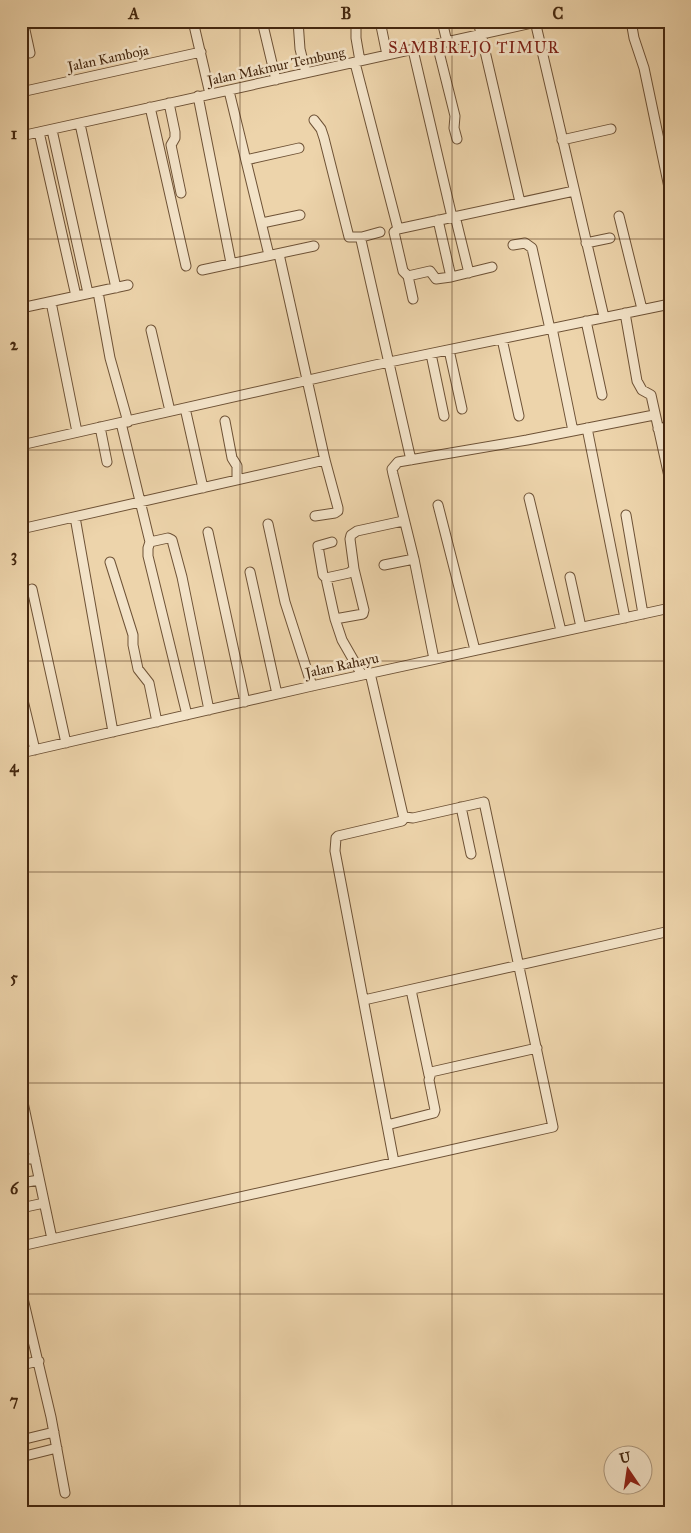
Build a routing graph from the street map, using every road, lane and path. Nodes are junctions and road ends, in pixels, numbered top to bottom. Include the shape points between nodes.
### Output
1 (23, 21) edge
2 (193, 21) edge
3 (262, 21) edge
4 (298, 21) edge
5 (356, 21) edge
6 (380, 21) edge
7 (442, 21) edge
8 (478, 21) edge
9 (631, 21) edge
10 (537, 22) edge
11 (482, 34) junction
12 (448, 42) junction
13 (437, 44) junction
14 (413, 50) junction
15 (200, 52) junction
16 (30, 53) dead end
17 (387, 55) junction
18 (358, 62) junction
19 (306, 73) junction
20 (276, 80) junction
21 (229, 90) junction
22 (21, 92) edge
23 (210, 94) junction
24 (198, 96) junction
25 (169, 103) junction
26 (150, 107) junction
27 (314, 120) dead end
28 (80, 124) junction
29 (610, 129) dead end
30 (52, 130) junction
31 (39, 132) junction
32 (21, 136) edge
33 (457, 139) dead end
34 (562, 140) junction
35 (298, 148) dead end
36 (246, 160) junction
37 (574, 191) junction
38 (670, 192) edge
39 (181, 193) dead end
40 (520, 202) junction
41 (300, 215) dead end
42 (454, 216) junction
43 (619, 216) dead end
44 (438, 220) junction
45 (262, 223) junction
46 (398, 229) junction
47 (380, 232) dead end
48 (362, 237) junction
49 (610, 238) dead end
50 (586, 243) junction
51 (513, 245) dead end
52 (314, 246) dead end
53 (274, 255) junction
54 (231, 263) junction
55 (186, 266) dead end
56 (492, 267) dead end
57 (202, 270) dead end
58 (469, 273) junction
59 (408, 276) junction
60 (451, 277) junction
61 (128, 285) dead end
62 (116, 288) junction
63 (98, 292) junction
64 (88, 293) junction
65 (76, 296) junction
66 (413, 299) dead end
67 (51, 302) junction
68 (670, 304) edge
69 (21, 308) edge
70 (642, 309) junction
71 (625, 313) junction
72 (604, 317) junction
73 (586, 321) junction
74 (551, 329) junction
75 (151, 330) dead end
76 (502, 339) junction
77 (448, 350) junction
78 (431, 354) junction
79 (389, 362) junction
80 (307, 380) junction
81 (602, 395) dead end
82 (185, 408) junction
83 (462, 409) dead end
84 (170, 411) junction
85 (654, 415) junction
86 (444, 416) dead end
87 (520, 416) dead end
88 (225, 421) dead end
89 (124, 422) junction
90 (670, 426) edge
91 (100, 428) junction
92 (587, 428) junction
93 (658, 429) junction
94 (573, 431) junction
95 (77, 432) junction
96 (21, 445) edge
97 (325, 460) junction
98 (411, 460) junction
99 (107, 462) dead end
100 (237, 480) junction
101 (670, 480) edge
102 (203, 488) junction
103 (529, 498) dead end
104 (141, 503) junction
105 (438, 505) dead end
106 (626, 515) dead end
107 (315, 516) dead end
108 (75, 517) junction
109 (403, 521) junction
110 (268, 524) dead end
111 (21, 529) edge
112 (208, 532) dead end
113 (150, 542) junction
114 (332, 542) dead end
115 (414, 559) junction
116 (110, 562) dead end
117 (384, 565) dead end
118 (250, 572) dead end
119 (353, 572) junction
120 (570, 577) dead end
121 (326, 578) junction
122 (32, 590) dead end
123 (670, 608) edge
124 (643, 614) junction
125 (625, 618) junction
126 (335, 619) junction
127 (581, 627) junction
128 (561, 631) junction
129 (475, 650) junction
130 (434, 659) junction
131 (366, 674) junction
132 (312, 686) junction
133 (21, 692) edge
134 (278, 694) junction
135 (245, 702) junction
136 (210, 710) junction
137 (187, 715) junction
138 (158, 722) junction
139 (113, 732) junction
140 (66, 743) junction
141 (35, 750) junction
142 (21, 753) edge
143 (461, 808) junction
144 (405, 817) junction
145 (471, 854) dead end
146 (670, 931) edge
147 (518, 966) junction
148 (411, 990) junction
149 (364, 1000) junction
150 (537, 1048) junction
151 (429, 1075) junction
152 (21, 1094) edge
153 (24, 1114) edge
154 (387, 1125) junction
155 (26, 1136) edge
156 (35, 1158) junction
157 (21, 1160) edge
158 (394, 1162) junction
159 (39, 1180) junction
160 (21, 1183) edge
161 (44, 1203) junction
162 (21, 1208) edge
163 (52, 1239) junction
164 (21, 1246) edge
165 (21, 1290) edge
166 (39, 1361) junction
167 (21, 1365) edge
168 (54, 1432) junction
169 (21, 1440) edge
170 (57, 1448) junction
171 (21, 1457) edge
172 (65, 1493) dead end

1 - 16 street
2 - 15 street
3 - 20 street
4 - 19 street
5 - 18 street
6 - 17 street
7 - 12 street
8 - 11 street
9 - 38 street
10 - 11 street, Jalan Makmur Tembung
10 - 34 street
11 - 12 street, Jalan Makmur Tembung
11 - 40 street
12 - 13 street, Jalan Makmur Tembung
13 - 14 street, Jalan Makmur Tembung
13 - 33 street via 455,116
14 - 17 street, Jalan Makmur Tembung
14 - 42 street
15 - 22 street, Jalan Kamboja
15 - 23 street
17 - 18 street, Jalan Makmur Tembung
18 - 19 street, Jalan Makmur Tembung
18 - 46 street
19 - 20 street, Jalan Makmur Tembung
20 - 21 street, Jalan Makmur Tembung
21 - 23 street, Jalan Makmur Tembung
21 - 36 street
23 - 24 street, Jalan Makmur Tembung
24 - 25 street, Jalan Makmur Tembung
24 - 54 street
25 - 26 street, Jalan Makmur Tembung
25 - 39 street via 175,132 171,147
26 - 28 street, Jalan Makmur Tembung
26 - 55 street
27 - 48 street via 324,138 349,237
28 - 30 street, Jalan Makmur Tembung
28 - 62 street
29 - 34 street
30 - 31 street, Jalan Makmur Tembung
30 - 64 street
31 - 32 street, Jalan Makmur Tembung
31 - 65 street
34 - 37 street
35 - 36 street
36 - 45 street
37 - 40 street
37 - 50 street
40 - 42 street
41 - 45 street
42 - 44 street
42 - 58 street
43 - 70 street
44 - 46 street
44 - 60 street
45 - 53 street
46 - 59 street via 394,232 403,270
47 - 48 street
48 - 79 street
49 - 50 street
50 - 72 street
51 - 74 street via 525,243 532,248
52 - 53 street
53 - 54 street
53 - 80 street
54 - 57 street
56 - 58 street
58 - 60 street
59 - 60 street via 430,271 436,279
59 - 66 street
61 - 62 street
62 - 63 street
63 - 64 street
63 - 89 street
64 - 65 street
65 - 67 street
67 - 69 street
67 - 95 street
68 - 70 street
70 - 71 street
71 - 72 street
71 - 85 street via 638,381 642,390 651,395
72 - 73 street
73 - 74 street
73 - 81 street
74 - 76 street
74 - 94 street
75 - 84 street
76 - 77 street
76 - 87 street
77 - 78 street
77 - 83 street
78 - 79 street
78 - 86 street
79 - 80 street
79 - 98 street
80 - 82 street
80 - 97 street
82 - 84 street
82 - 102 street
84 - 89 street
85 - 92 street
85 - 93 street
88 - 100 street via 232,458 237,466
89 - 91 street
89 - 104 street
90 - 93 street
91 - 95 street
91 - 99 street
92 - 94 street
92 - 125 street
93 - 101 street
94 - 98 street
95 - 96 street
97 - 100 street
97 - 107 street via 338,511
98 - 109 street via 398,462 392,469
100 - 102 street
102 - 104 street
103 - 128 street
104 - 108 street
104 - 113 street
105 - 129 street
106 - 124 street
108 - 111 street
108 - 139 street
109 - 115 street
109 - 119 street via 357,531 352,535
110 - 132 street via 285,602
112 - 135 street
113 - 136 street via 172,540
113 - 137 street via 148,556
114 - 121 street via 318,546
115 - 117 street
115 - 130 street
116 - 138 street via 133,635 138,669 149,682
118 - 134 street
119 - 121 street
119 - 126 street via 364,612 359,616
120 - 127 street
121 - 126 street
122 - 140 street
123 - 124 street, Jalan Rahayu
124 - 125 street, Jalan Rahayu
125 - 127 street, Jalan Rahayu
126 - 131 street via 342,640
127 - 128 street, Jalan Rahayu
128 - 129 street, Jalan Rahayu
129 - 130 street, Jalan Rahayu
130 - 131 street, Jalan Rahayu
131 - 132 street, Jalan Rahayu
131 - 144 street
132 - 134 street, Jalan Rahayu
133 - 141 street
134 - 135 street, Jalan Rahayu
135 - 136 street, Jalan Rahayu
136 - 137 street, Jalan Rahayu
137 - 138 street, Jalan Rahayu
138 - 139 street, Jalan Rahayu
139 - 140 street, Jalan Rahayu
140 - 141 street, Jalan Rahayu
141 - 142 street, Jalan Rahayu
143 - 144 street
143 - 145 street
143 - 147 street via 484,802
144 - 149 street via 402,821 336,838 335,851
146 - 147 street
147 - 148 street
147 - 150 street
148 - 149 street
148 - 151 street
149 - 154 street
150 - 151 street via 430,1072
150 - 158 street via 553,1127
151 - 154 street via 434,1113
152 - 153 street
153 - 155 street
154 - 158 street
155 - 156 street
156 - 157 street
156 - 159 street
158 - 163 street
159 - 160 street
159 - 161 street
161 - 162 street
161 - 163 street
163 - 164 street
165 - 166 street
166 - 167 street
166 - 168 street
168 - 169 street
168 - 170 street
170 - 171 street
170 - 172 street

